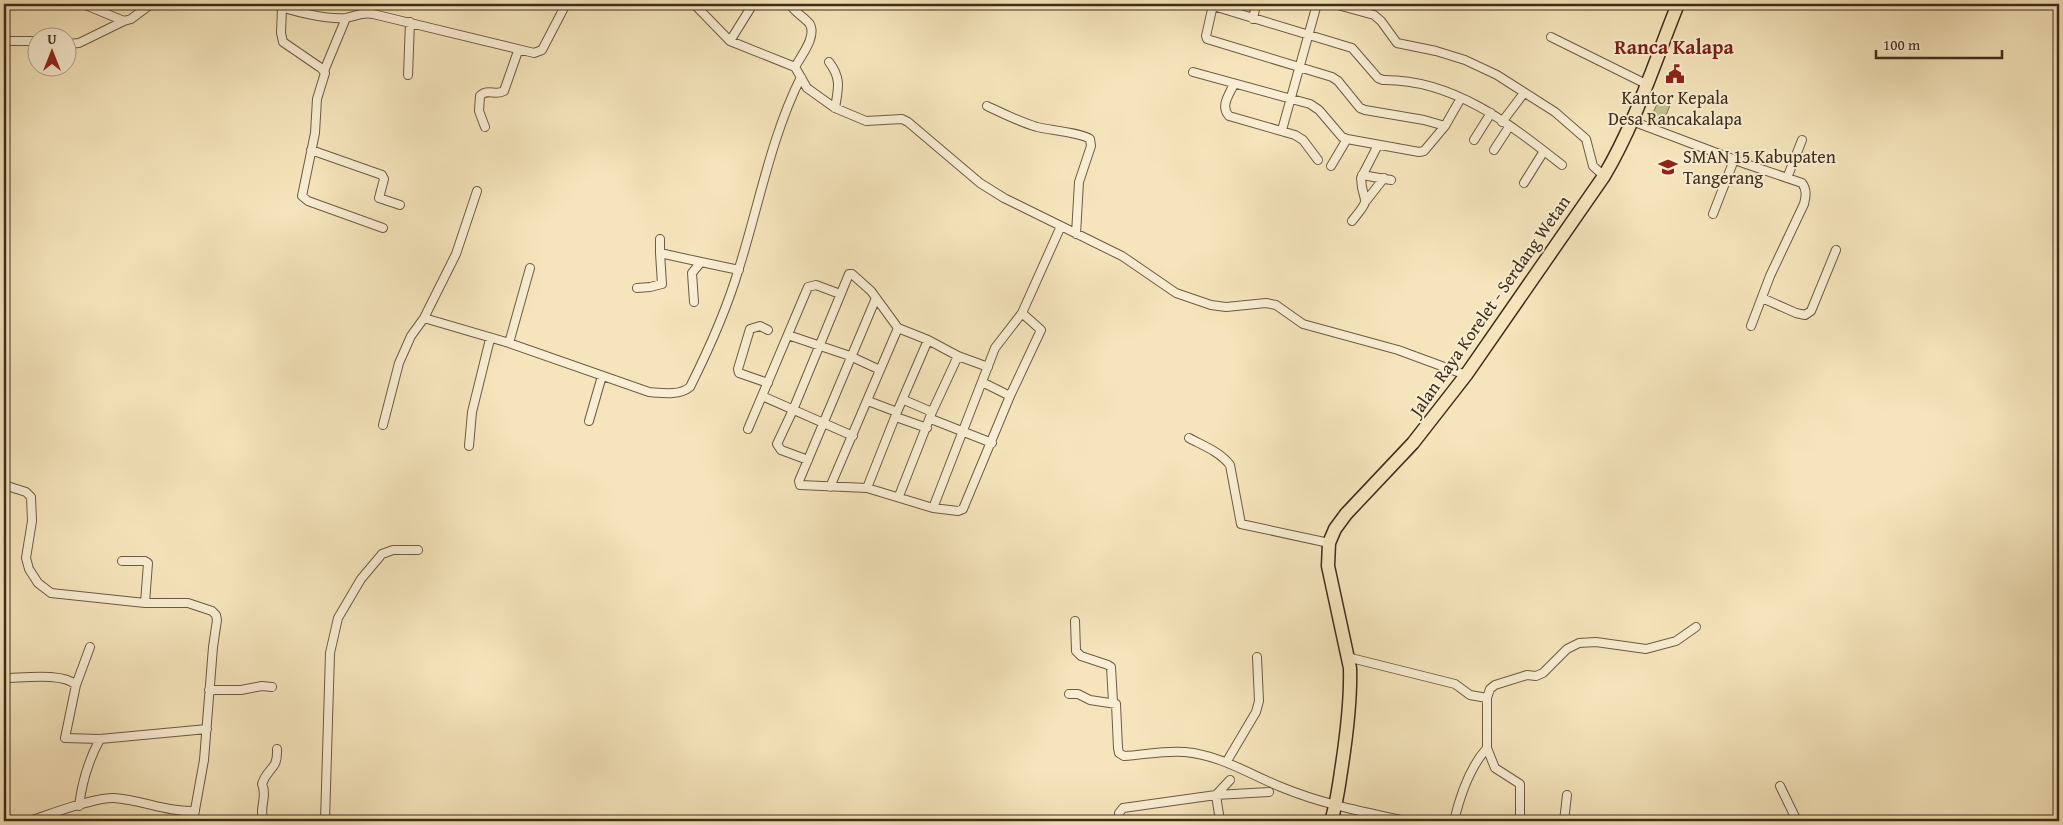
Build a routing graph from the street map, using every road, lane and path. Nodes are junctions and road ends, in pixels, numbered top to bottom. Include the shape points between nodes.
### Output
1 (83, 4) edge
2 (151, 4) edge
3 (274, 4) edge
4 (566, 4) edge
5 (694, 4) edge
6 (753, 4) edge
7 (790, 4) edge
8 (1256, 4) edge
9 (1317, 4) edge
10 (1334, 4) edge
11 (1678, 4) edge
12 (1210, 5) edge
13 (704, 7) edge
14 (282, 8) junction
15 (346, 18) junction
16 (1253, 19) junction
17 (124, 21) junction
18 (410, 22) junction
19 (1308, 35) junction
20 (1551, 38) dead end
21 (4, 41) edge
22 (28, 41) edge
23 (730, 41) junction
24 (78, 43) edge
25 (518, 50) junction
26 (829, 62) dead end
27 (795, 67) junction
28 (1299, 67) junction
29 (324, 71) junction
30 (1193, 72) dead end
31 (408, 75) dead end
32 (801, 77) junction
33 (1234, 84) junction
34 (1646, 84) junction
35 (1524, 93) junction
36 (1290, 98) junction
37 (1461, 98) junction
38 (987, 106) dead end
39 (836, 108) junction
40 (1491, 113) junction
41 (1632, 121) junction
42 (1506, 124) junction
43 (1445, 126) junction
44 (485, 127) dead end
45 (1282, 130) junction
46 (1347, 139) junction
47 (1474, 140) dead end
48 (1802, 140) dead end
49 (1378, 146) junction
50 (311, 150) junction
51 (1494, 150) dead end
52 (1544, 151) junction
53 (1318, 160) dead end
54 (1734, 160) junction
55 (1562, 165) dead end
56 (1331, 166) dead end
57 (1362, 175) junction
58 (1604, 176) junction
59 (1787, 178) junction
60 (1524, 183) dead end
61 (477, 191) dead end
62 (1366, 201) junction
63 (400, 205) dead end
64 (1713, 214) dead end
65 (1352, 221) dead end
66 (1061, 226) junction
67 (383, 228) dead end
68 (1076, 234) junction
69 (660, 239) dead end
70 (1836, 250) dead end
71 (660, 253) junction
72 (700, 262) junction
73 (530, 268) dead end
74 (739, 270) junction
75 (637, 288) dead end
76 (840, 294) junction
77 (876, 298) junction
78 (1762, 298) junction
79 (694, 302) dead end
80 (1023, 311) junction
81 (424, 318) junction
82 (1751, 326) dead end
83 (898, 328) junction
84 (768, 330) dead end
85 (788, 335) junction
86 (490, 339) junction
87 (928, 340) junction
88 (509, 343) junction
89 (819, 346) junction
90 (850, 356) junction
91 (958, 356) junction
92 (988, 367) junction
93 (880, 370) junction
94 (1466, 375) junction
95 (602, 376) junction
96 (982, 382) junction
97 (768, 383) junction
98 (762, 396) junction
99 (1010, 396) junction
100 (904, 400) junction
101 (868, 401) junction
102 (793, 410) junction
103 (896, 415) junction
104 (932, 415) junction
105 (589, 421) dead end
106 (824, 424) junction
107 (383, 425) dead end
108 (927, 428) junction
109 (748, 429) dead end
110 (962, 430) junction
111 (853, 436) junction
112 (1189, 438) dead end
113 (992, 443) junction
114 (469, 446) dead end
115 (808, 460) junction
116 (4, 485) edge
117 (830, 487) junction
118 (867, 488) junction
119 (899, 496) junction
120 (933, 508) junction
121 (1329, 543) junction
122 (418, 550) dead end
123 (122, 561) dead end
124 (145, 603) junction
125 (1075, 621) dead end
126 (1696, 627) dead end
127 (5, 635) dead end
128 (90, 647) dead end
129 (4, 649) edge
130 (1257, 657) dead end
131 (1347, 657) junction
132 (4, 678) edge
133 (76, 685) junction
134 (272, 687) dead end
135 (209, 690) junction
136 (1069, 694) dead end
137 (1486, 698) junction
138 (1113, 702) junction
139 (207, 729) junction
140 (100, 739) junction
141 (1487, 748) junction
142 (276, 749) dead end
143 (1226, 761) junction
144 (1230, 780) dead end
145 (1780, 786) dead end
146 (1269, 792) dead end
147 (1216, 795) junction
148 (1567, 795) dead end
149 (79, 806) junction
150 (1336, 806) junction
151 (195, 811) junction
152 (35, 819) dead end
153 (193, 821) edge
154 (264, 821) edge
155 (325, 821) edge
156 (1043, 821) edge
157 (1054, 821) edge
158 (1120, 821) edge
159 (1220, 821) edge
160 (1331, 821) edge
161 (1406, 821) edge
162 (1454, 821) edge
163 (1520, 821) edge
164 (1564, 821) edge
165 (1797, 821) edge

1 - 17 street
2 - 17 street
3 - 14 street
4 - 25 street via 542,50 534,54
5 - 13 street
6 - 23 street
7 - 27 street via 809,24 812,32
8 - 16 street
9 - 19 street
10 - 35 street via 1374,15 1397,43 1464,60 1497,75
11 - 34 main road, Jalan Raya Korelet - Serdang Wetan
12 - 16 street
12 - 28 street via 1207,39
13 - 23 street
14 - 15 street via 302,14
14 - 29 street via 283,42
15 - 18 street via 364,12
15 - 29 street
16 - 19 street
17 - 24 street
18 - 25 street
18 - 31 street
19 - 28 street
19 - 37 street via 1352,48 1378,78 1429,85
20 - 34 street
21 - 22 street
23 - 27 street
25 - 44 street via 504,91 483,92 480,96 479,111
26 - 39 street via 838,75
27 - 32 street
28 - 36 street
28 - 43 street via 1338,81 1360,108
29 - 50 street
30 - 33 street
32 - 39 street via 807,88
32 - 74 street via 787,106
33 - 36 street
33 - 45 street via 1225,104 1229,116
34 - 41 main road, Jalan Raya Korelet - Serdang Wetan
35 - 42 street
35 - 58 street via 1583,136 1589,144 1592,166
36 - 45 street
36 - 46 street via 1314,107
37 - 40 street
37 - 43 street
38 - 68 street via 1031,125 1090,138 1092,146 1079,182
39 - 66 street via 866,121 908,122 980,183
40 - 42 street
40 - 47 street
41 - 54 street
41 - 58 main road, Jalan Raya Korelet - Serdang Wetan
42 - 51 street
42 - 52 street
43 - 49 street via 1424,151
45 - 53 street via 1303,140
46 - 49 street
46 - 56 street
48 - 59 street
49 - 57 street
50 - 63 street via 382,175 384,179 379,198
50 - 67 street via 301,193 304,198
52 - 55 street
52 - 60 street
54 - 59 street
54 - 64 street
57 - 62 street
57 - 62 street via 1388,179
58 - 94 main road, Jalan Raya Korelet - Serdang Wetan
59 - 78 street via 1802,183 1806,196
61 - 81 street via 456,254
62 - 65 street
66 - 68 street
66 - 80 street
68 - 94 street via 1122,256 1189,299 1226,307 1276,305 1309,326 1398,350
69 - 71 street
70 - 78 street via 1810,311 1805,315
71 - 72 street
71 - 75 street via 662,284
72 - 74 street
72 - 79 street via 692,273
73 - 88 street
74 - 95 street via 723,316 690,387 662,393 649,392
76 - 77 street via 847,276 852,274
76 - 85 street via 816,285 808,287
76 - 89 street
77 - 83 street
77 - 90 street
78 - 82 street
80 - 92 street via 1000,340
80 - 99 street via 1040,330
81 - 86 street
81 - 107 street via 399,362
83 - 87 street
83 - 93 street
84 - 97 street via 760,326 750,329 738,369 739,373
85 - 89 street
85 - 97 street
86 - 88 street
86 - 114 street via 472,412
87 - 91 street
87 - 100 street
88 - 95 street
89 - 90 street
89 - 102 street
90 - 93 street
90 - 106 street
91 - 92 street
91 - 104 street
92 - 96 street
93 - 101 street
94 - 121 main road, Jalan Raya Korelet - Serdang Wetan via 1412,443 1346,514
95 - 105 street
96 - 99 street
96 - 110 street
97 - 98 street
98 - 102 street
98 - 109 street
99 - 113 street
100 - 103 street
100 - 104 street
101 - 103 street
101 - 111 street
102 - 106 street
102 - 115 street via 777,446
103 - 108 street
103 - 118 street
104 - 108 street
104 - 110 street
106 - 111 street
106 - 115 street
108 - 119 street
110 - 113 street
110 - 120 street
111 - 117 street
112 - 121 street via 1225,458 1230,465 1241,524
113 - 120 street via 962,511
115 - 117 street via 800,485
116 - 124 street via 26,492 30,497 32,521 26,558 38,583 51,593
117 - 118 street
118 - 119 street
119 - 120 street
121 - 131 main road, Jalan Raya Korelet - Serdang Wetan via 1328,566
122 - 155 street via 393,550 382,554 361,579 338,618 330,653
123 - 124 street via 148,563
124 - 135 street via 188,604 216,615
125 - 138 street via 1076,651 1110,667
126 - 137 street via 1676,641 1646,649 1596,642 1572,645 1543,673 1495,685
127 - 129 street
128 - 133 street
130 - 143 street via 1259,701 1256,712
131 - 137 street via 1455,684 1470,695
131 - 150 main road, Jalan Raya Korelet - Serdang Wetan via 1350,713
132 - 133 street via 60,678
133 - 140 street via 65,738
134 - 135 street
135 - 139 street
136 - 138 street
137 - 141 street
138 - 143 street via 1118,708 1118,748 1122,756 1186,752
139 - 140 street
139 - 151 street
140 - 149 street via 85,774
141 - 162 street via 1461,794
141 - 163 street via 1495,768 1520,784
142 - 154 street via 278,761 262,784 265,791 261,816
143 - 150 street via 1281,787
144 - 147 street
145 - 165 street
146 - 147 street
147 - 158 street via 1123,808 1119,813
147 - 159 street
148 - 164 street
149 - 151 street via 113,798 171,811
149 - 152 street
150 - 160 main road, Jalan Raya Korelet - Serdang Wetan
150 - 161 street
151 - 153 street
156 - 157 street

